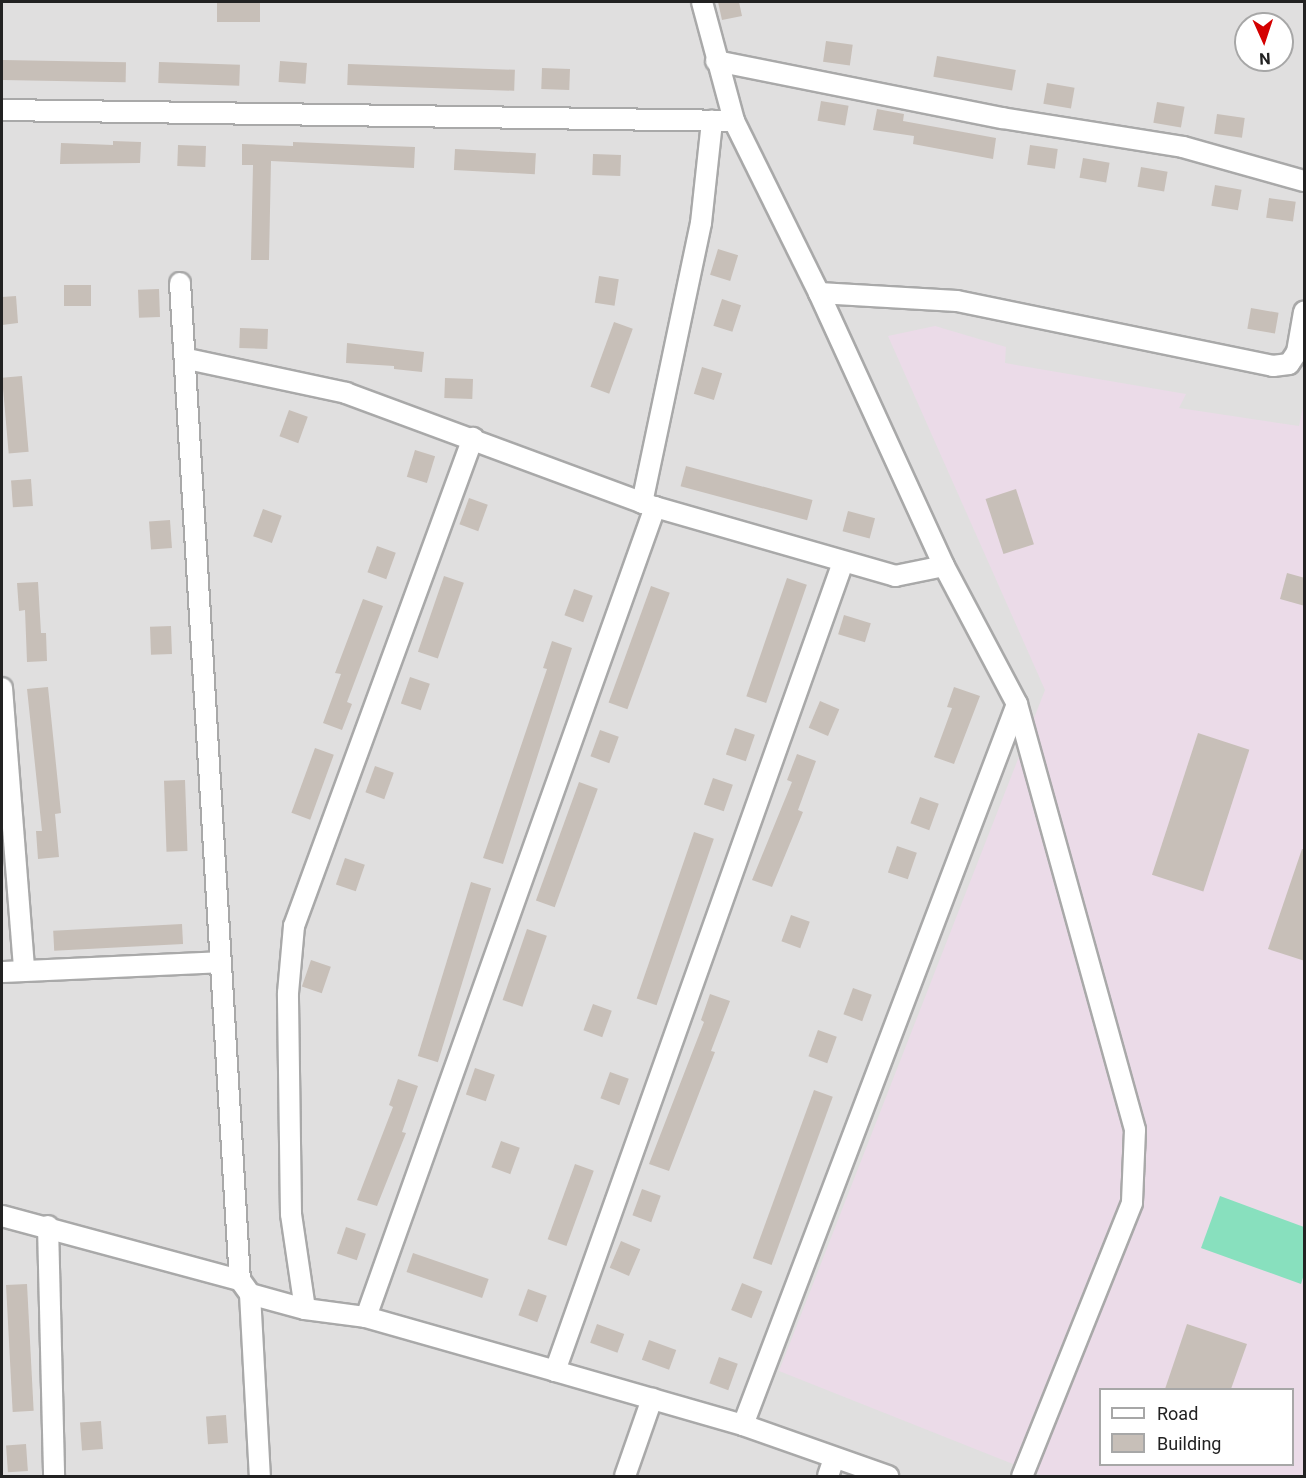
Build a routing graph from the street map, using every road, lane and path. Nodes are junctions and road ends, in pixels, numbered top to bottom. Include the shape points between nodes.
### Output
1 (702, 2) edge
2 (716, 62) junction
3 (2, 110) edge
4 (712, 121) junction
5 (735, 121) junction
6 (1305, 181) edge
7 (180, 283) dead end
8 (819, 293) junction
9 (1305, 312) edge
10 (188, 359) junction
11 (473, 438) junction
12 (649, 505) junction
13 (843, 562) junction
14 (944, 566) junction
15 (2, 688) edge
16 (1017, 704) junction
17 (220, 962) junction
18 (24, 970) junction
19 (2, 972) edge
20 (2, 1216) edge
21 (48, 1226) junction
22 (245, 1287) junction
23 (305, 1309) junction
24 (366, 1317) junction
25 (555, 1371) junction
26 (652, 1399) junction
27 (743, 1425) junction
28 (831, 1468) edge
29 (54, 1476) edge
30 (260, 1476) edge
31 (625, 1476) edge
32 (888, 1476) edge
33 (1022, 1476) edge

1 - 2 street
2 - 5 street
2 - 6 street via 1002,118 1183,147
3 - 4 street
4 - 5 street
4 - 12 street via 701,223
5 - 8 street
7 - 10 street
8 - 9 street via 957,301 1273,366 1289,363 1297,352
8 - 14 street
10 - 11 street via 346,393
10 - 17 street
11 - 12 street
11 - 23 street via 294,926 288,993 291,1214
12 - 13 street
12 - 24 street
13 - 14 street via 895,576
13 - 25 street
14 - 16 street
15 - 18 street
16 - 27 street
16 - 33 street via 1136,1131 1132,1203
17 - 18 street
17 - 22 street
18 - 19 street
20 - 21 street
21 - 22 street
21 - 29 street
22 - 23 street
22 - 30 street
23 - 24 street
24 - 25 street
25 - 26 street
26 - 27 street
26 - 31 street
27 - 28 street
28 - 32 street

